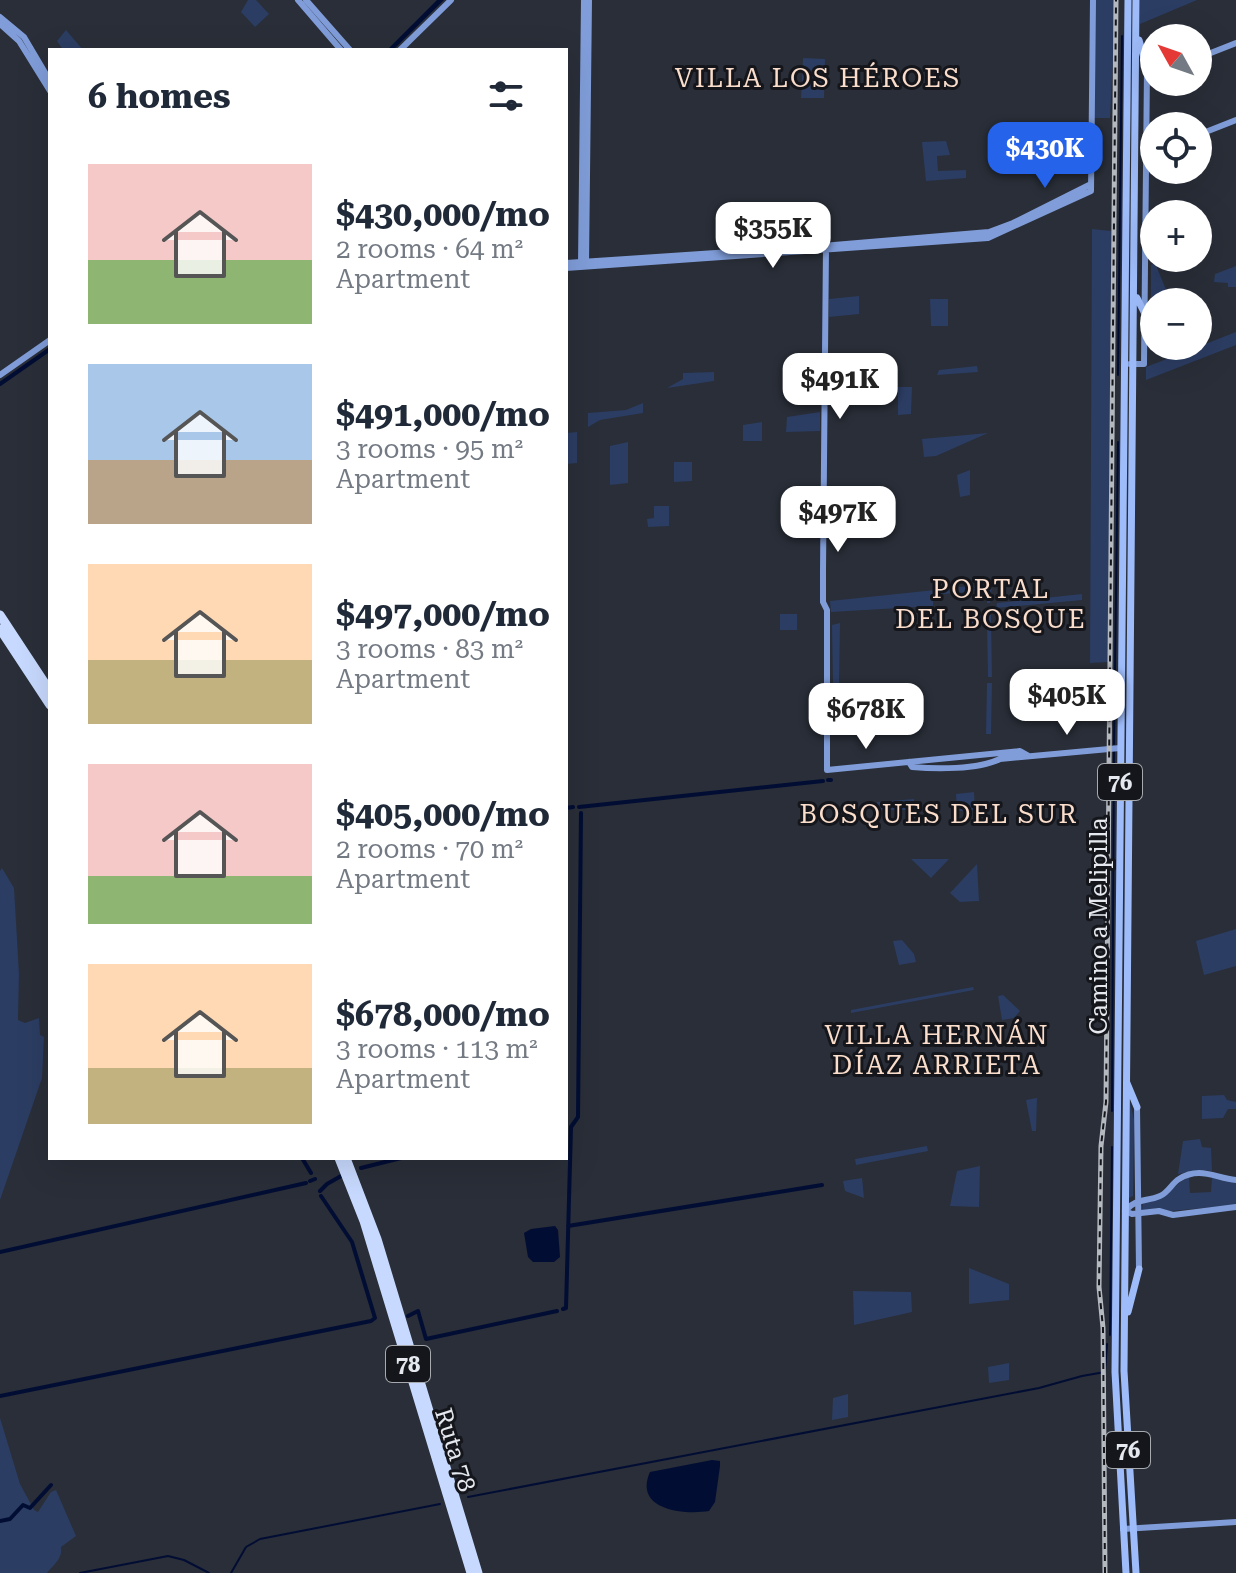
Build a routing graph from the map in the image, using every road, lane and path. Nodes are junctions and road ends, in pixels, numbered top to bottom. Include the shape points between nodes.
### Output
1 (298, 0) edge
2 (306, 0) edge
3 (451, 0) edge
4 (587, 0) edge
5 (1093, 0) edge
6 (1128, 0) edge
7 (1136, 0) edge
8 (0, 17) edge
9 (1136, 23) junction
10 (0, 24) edge
11 (1140, 42) edge
12 (1236, 43) edge
13 (339, 48) edge
14 (348, 48) edge
15 (402, 48) edge
16 (1212, 52) edge
17 (1127, 65) junction
18 (1140, 76) edge
19 (1136, 77) junction
20 (48, 78) edge
21 (48, 88) edge
22 (1236, 120) edge
23 (1212, 129) edge
24 (1131, 162) junction
25 (1149, 184) edge
26 (826, 249) junction
27 (583, 264) junction
28 (568, 266) edge
29 (1146, 288) edge
30 (1135, 292) junction
31 (1140, 303) edge
32 (1140, 339) edge
33 (48, 341) edge
34 (1135, 364) junction
35 (0, 375) edge
36 (0, 615) edge
37 (0, 629) edge
38 (48, 688) edge
39 (48, 702) edge
40 (1116, 748) junction
41 (1129, 767) junction
42 (1138, 773) dead end
43 (1138, 787) dead end
44 (1128, 797) junction
45 (1124, 956) junction
46 (1123, 967) junction
47 (1126, 1079) junction
48 (1137, 1107) joint
49 (340, 1160) edge
50 (347, 1160) edge
51 (1236, 1180) edge
52 (1139, 1199) junction
53 (1117, 1200) junction
54 (1236, 1207) edge
55 (1125, 1211) junction
56 (1139, 1214) junction
57 (1117, 1224) junction
58 (1139, 1269) joint
59 (1125, 1326) junction
60 (1119, 1372) junction
61 (1236, 1522) edge
62 (1133, 1528) junction
63 (1123, 1529) junction
64 (471, 1573) edge
65 (478, 1573) edge
66 (1126, 1573) edge
67 (1136, 1573) edge

1 - 13 street
2 - 14 street
3 - 15 street
4 - 27 street
5 - 26 street via 1091,187 992,231
6 - 17 main road, Camino a Melipilla / 76
7 - 9 main road, Camino a Melipilla / 76
8 - 20 street via 24,37
9 - 11 main road
9 - 19 main road, Camino a Melipilla / 76
10 - 21 street via 19,41
12 - 16 street
17 - 19 main road
17 - 24 main road, Camino a Melipilla / 76
18 - 19 street
19 - 24 main road, Camino a Melipilla / 76
22 - 23 street
24 - 30 main road, Camino a Melipilla / 76
24 - 34 main road, Camino a Melipilla / 76
25 - 29 street
26 - 27 street
26 - 40 street via 827,770 909,762 926,770
27 - 28 street
30 - 31 main road
30 - 34 main road, Camino a Melipilla / 76
32 - 34 street
33 - 35 street
34 - 40 main road, Camino a Melipilla / 76
34 - 41 main road, Camino a Melipilla / 76
36 - 38 highway
37 - 39 highway
40 - 45 main road, Camino a Melipilla / 76
41 - 42 main road
41 - 44 main road, Camino a Melipilla / 76
43 - 44 main road
44 - 45 main road, Camino a Melipilla / 76
45 - 46 main road, Camino a Melipilla / 76
46 - 47 main road, Camino a Melipilla / 76
46 - 53 main road, Camino a Melipilla / 76
47 - 48 main road
47 - 55 main road, Camino a Melipilla / 76
48 - 52 street
49 - 64 highway, Ruta 78 / 78
50 - 65 highway, Ruta 78 / 78 via 377,1239
51 - 52 street via 1194,1173 1161,1196
52 - 55 street
52 - 56 street
53 - 55 main road
53 - 57 main road, Camino a Melipilla / 76
54 - 56 street
55 - 56 street
55 - 57 main road
55 - 59 main road, Camino a Melipilla / 76
56 - 58 street
57 - 60 main road, Camino a Melipilla / 76
58 - 59 main road
59 - 60 main road, Camino a Melipilla / 76
60 - 62 main road, 76
60 - 63 main road, 76
61 - 62 street
62 - 63 street
62 - 67 main road, 76
63 - 66 main road, 76

